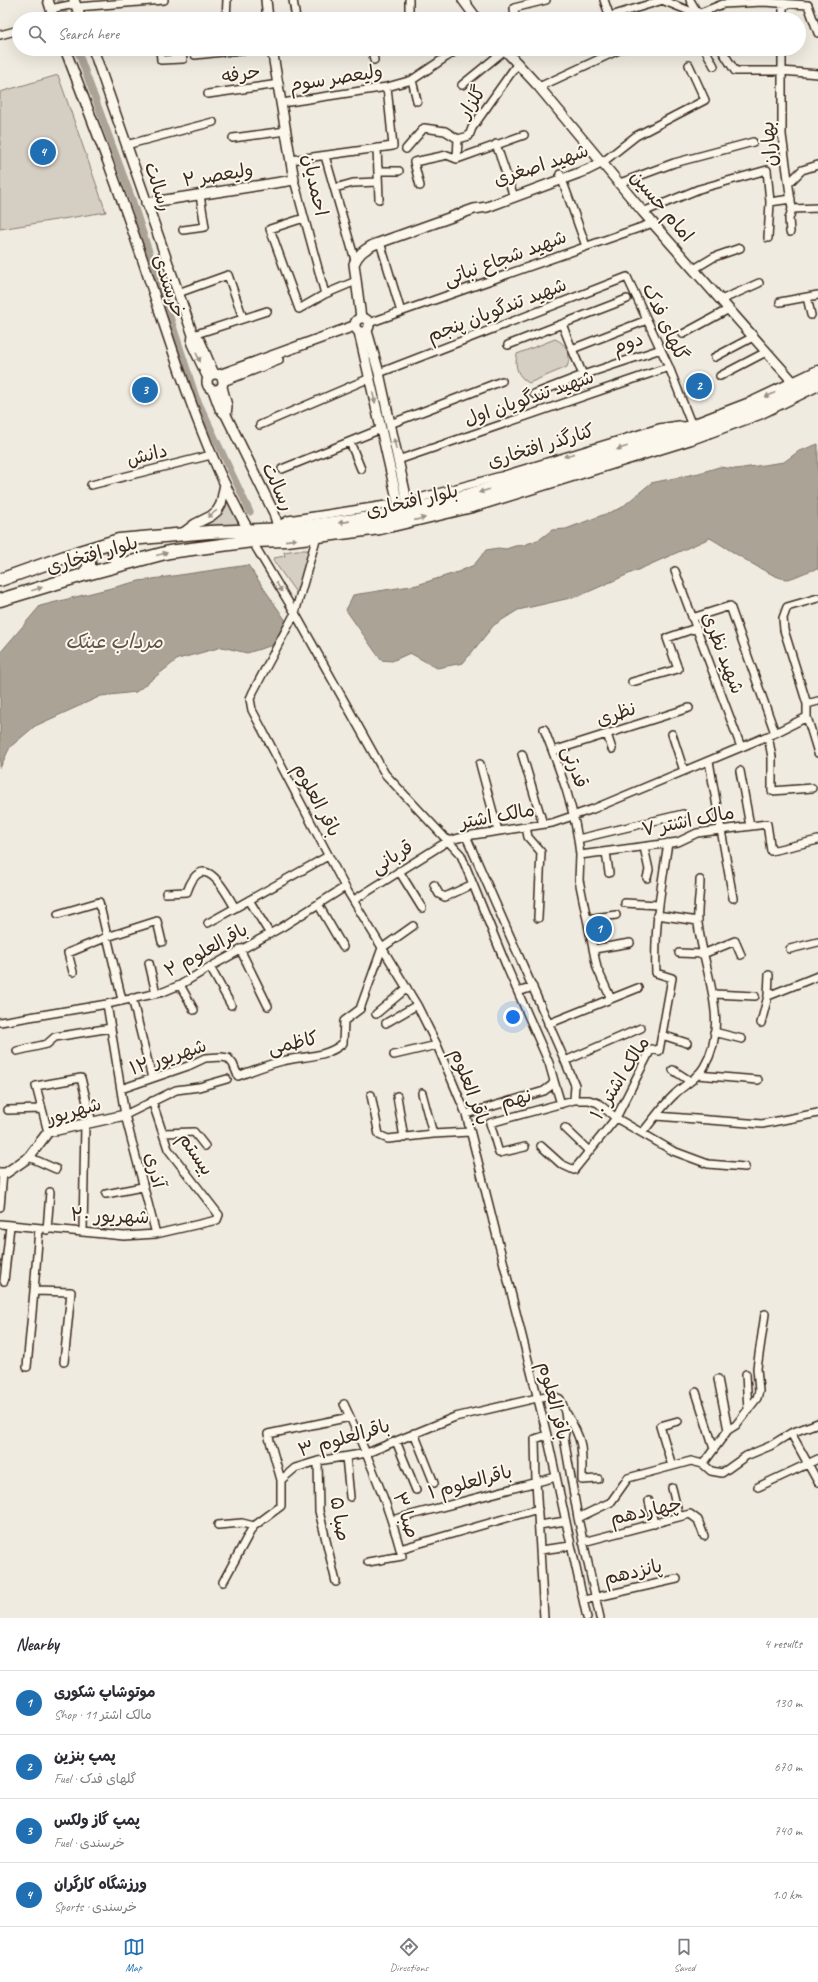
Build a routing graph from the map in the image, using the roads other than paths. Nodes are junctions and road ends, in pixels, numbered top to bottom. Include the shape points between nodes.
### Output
1 (164, 0) edge
2 (227, 0) edge
3 (266, 0) edge
4 (293, 0) edge
5 (409, 0) edge
6 (462, 0) edge
7 (546, 0) edge
8 (604, 0) edge
9 (662, 0) edge
10 (690, 0) edge
11 (534, 1) edge
12 (49, 4) edge
13 (75, 4) edge
14 (783, 4) junction
15 (226, 12) edge
16 (267, 12) edge
17 (295, 12) edge
18 (409, 12) edge
19 (471, 12) edge
20 (514, 12) edge
21 (608, 12) edge
22 (625, 12) edge
23 (690, 12) edge
24 (697, 12) edge
25 (707, 12) edge
26 (783, 12) edge
27 (12, 32) edge
28 (818, 33) edge
29 (0, 35) edge
30 (68, 56) edge
31 (95, 56) edge
32 (161, 56) edge
33 (273, 56) edge
34 (373, 56) edge
35 (448, 56) edge
36 (496, 56) edge
37 (511, 56) edge
38 (606, 56) edge
39 (709, 56) edge
40 (725, 56) edge
41 (782, 56) edge
42 (183, 59) dead end
43 (374, 60) dead end
44 (518, 63) junction
45 (689, 65) dead end
46 (714, 66) dead end
47 (782, 71) junction
48 (818, 74) edge
49 (412, 80) junction
50 (279, 84) junction
51 (462, 85) dead end
52 (386, 87) junction
53 (539, 87) junction
54 (208, 94) dead end
55 (417, 101) dead end
56 (282, 103) junction
57 (213, 122) dead end
58 (286, 131) junction
59 (524, 135) dead end
60 (233, 138) dead end
61 (458, 139) junction
62 (753, 142) dead end
63 (496, 144) junction
64 (126, 145) junction
65 (377, 148) junction
66 (406, 149) dead end
67 (325, 156) junction
68 (457, 159) junction
69 (291, 160) junction
70 (603, 162) junction
71 (818, 165) edge
72 (378, 171) junction
73 (399, 171) dead end
74 (561, 177) junction
75 (294, 180) junction
76 (378, 182) junction
77 (620, 183) junction
78 (789, 183) junction
79 (420, 186) dead end
80 (335, 188) junction
81 (513, 194) junction
82 (200, 195) junction
83 (379, 199) dead end
84 (791, 199) junction
85 (770, 202) junction
86 (146, 203) junction
87 (818, 208) edge
88 (792, 209) junction
89 (644, 212) junction
90 (304, 218) junction
91 (653, 223) junction
92 (183, 230) dead end
93 (790, 232) dead end
94 (768, 238) dead end
95 (380, 242) junction
96 (586, 246) junction
97 (740, 248) dead end
98 (356, 260) junction
99 (694, 269) junction
100 (627, 276) joint
101 (356, 281) junction
102 (758, 283) dead end
103 (178, 293) junction
104 (325, 294) junction
105 (818, 295) edge
106 (807, 297) junction
107 (627, 299) dead end
108 (721, 300) junction
109 (780, 302) dead end
110 (729, 309) junction
111 (267, 311) dead end
112 (401, 312) junction
113 (811, 315) dead end
114 (243, 318) junction
115 (647, 320) junction
116 (562, 324) junction
117 (362, 330) junction
118 (683, 334) dead end
119 (193, 335) junction
120 (753, 337) junction
121 (508, 345) dead end
122 (661, 348) junction
123 (572, 349) junction
124 (766, 352) junction
125 (715, 357) dead end
126 (669, 367) junction
127 (818, 372) edge
128 (379, 373) junction
129 (583, 376) junction
130 (720, 376) dead end
131 (370, 378) junction
132 (216, 381) junction
133 (502, 381) dead end
134 (794, 384) junction
135 (818, 384) edge
136 (534, 394) dead end
137 (390, 424) junction
138 (260, 425) dead end
139 (690, 427) junction
140 (381, 429) junction
141 (350, 442) junction
142 (211, 455) junction
143 (398, 460) junction
144 (361, 469) dead end
145 (282, 470) dead end
146 (225, 484) junction
147 (91, 485) dead end
148 (400, 489) junction
149 (404, 511) junction
150 (279, 530) junction
151 (183, 533) junction
152 (251, 536) junction
153 (317, 536) junction
154 (119, 540) junction
155 (76, 553) junction
156 (124, 564) junction
157 (675, 571) dead end
158 (83, 575) junction
159 (0, 580) edge
160 (818, 598) edge
161 (0, 600) edge
162 (295, 613) junction
163 (692, 618) junction
164 (696, 628) junction
165 (632, 682) dead end
166 (818, 701) edge
167 (807, 704) junction
168 (689, 708) dead end
169 (807, 717) junction
170 (544, 729) dead end
171 (607, 734) junction
172 (672, 734) dead end
173 (772, 734) junction
174 (741, 747) junction
175 (612, 749) dead end
176 (553, 751) junction
177 (818, 753) edge
178 (522, 754) dead end
179 (709, 761) junction
180 (480, 764) dead end
181 (684, 771) junction
182 (740, 771) dead end
183 (812, 788) dead end
184 (683, 814) dead end
185 (574, 816) junction
186 (543, 824) junction
187 (750, 826) junction
188 (526, 827) junction
189 (721, 830) junction
190 (498, 831) junction
191 (466, 836) junction
192 (578, 839) junction
193 (818, 840) edge
194 (448, 841) junction
195 (668, 843) junction
196 (644, 847) junction
197 (606, 852) junction
198 (580, 855) junction
199 (328, 856) junction
200 (399, 871) junction
201 (609, 873) dead end
202 (647, 878) dead end
203 (700, 880) dead end
204 (473, 884) junction
205 (434, 885) dead end
206 (345, 887) junction
207 (166, 893) dead end
208 (732, 898) dead end
209 (249, 900) junction
210 (354, 900) junction
211 (625, 903) dead end
212 (318, 904) junction
213 (658, 905) junction
214 (235, 908) junction
215 (422, 908) dead end
216 (58, 914) dead end
217 (616, 915) dead end
218 (656, 915) junction
219 (538, 918) dead end
220 (587, 919) junction
221 (698, 921) junction
222 (208, 923) dead end
223 (413, 926) dead end
224 (270, 934) junction
225 (107, 937) junction
226 (162, 942) dead end
227 (818, 942) edge
228 (630, 943) dead end
229 (343, 947) dead end
230 (382, 948) junction
231 (240, 949) junction
232 (594, 949) junction
233 (790, 949) dead end
234 (679, 953) dead end
235 (703, 954) junction
236 (741, 955) dead end
237 (149, 963) dead end
238 (210, 967) junction
239 (73, 972) dead end
240 (769, 975) dead end
241 (818, 976) edge
242 (180, 985) junction
243 (533, 987) junction
244 (407, 988) junction
245 (638, 988) dead end
246 (518, 992) junction
247 (156, 993) junction
248 (714, 994) junction
249 (755, 996) dead end
250 (768, 996) junction
251 (132, 998) junction
252 (611, 999) junction
253 (122, 1000) junction
254 (107, 1004) junction
255 (230, 1005) dead end
256 (417, 1005) junction
257 (268, 1006) dead end
258 (194, 1010) dead end
259 (376, 1014) dead end
260 (0, 1022) edge
261 (386, 1023) dead end
262 (761, 1023) dead end
263 (548, 1024) junction
264 (111, 1028) junction
265 (641, 1028) dead end
266 (714, 1032) junction
267 (662, 1035) junction
268 (742, 1040) dead end
269 (687, 1043) dead end
270 (437, 1045) junction
271 (17, 1051) dead end
272 (394, 1055) dead end
273 (565, 1061) junction
274 (674, 1070) dead end
275 (697, 1074) junction
276 (238, 1076) joint
277 (152, 1078) junction
278 (227, 1079) dead end
279 (758, 1080) dead end
280 (690, 1081) junction
281 (553, 1083) junction
282 (121, 1089) junction
283 (422, 1093) dead end
284 (371, 1095) dead end
285 (396, 1096) dead end
286 (559, 1098) junction
287 (574, 1100) junction
288 (152, 1101) junction
289 (41, 1109) junction
290 (8, 1110) dead end
291 (818, 1113) edge
292 (466, 1114) junction
293 (124, 1115) junction
294 (656, 1116) junction
295 (616, 1118) junction
296 (88, 1123) junction
297 (565, 1128) dead end
298 (48, 1132) junction
299 (470, 1132) junction
300 (163, 1133) junction
301 (642, 1133) junction
302 (433, 1134) junction
303 (404, 1138) junction
304 (205, 1146) dead end
305 (542, 1146) dead end
306 (525, 1147) dead end
307 (589, 1151) junction
308 (29, 1157) junction
309 (746, 1167) dead end
310 (56, 1169) dead end
311 (1, 1173) edge
312 (142, 1187) junction
313 (50, 1192) dead end
314 (106, 1194) dead end
315 (0, 1207) edge
316 (217, 1220) joint
317 (0, 1224) edge
318 (10, 1226) junction
319 (43, 1229) junction
320 (82, 1232) junction
321 (156, 1234) junction
322 (4, 1281) dead end
323 (34, 1291) junction
324 (764, 1314) dead end
325 (64, 1362) dead end
326 (27, 1367) dead end
327 (746, 1374) dead end
328 (718, 1379) dead end
329 (696, 1392) dead end
330 (537, 1399) junction
331 (344, 1404) dead end
332 (748, 1410) junction
333 (566, 1412) junction
334 (350, 1417) junction
335 (678, 1421) dead end
336 (818, 1423) edge
337 (728, 1430) junction
338 (414, 1433) junction
339 (791, 1433) junction
340 (547, 1435) junction
341 (396, 1441) junction
342 (714, 1449) junction
343 (367, 1453) junction
344 (346, 1457) junction
345 (818, 1459) edge
346 (318, 1461) junction
347 (808, 1463) junction
348 (703, 1464) junction
349 (672, 1466) junction
350 (556, 1478) junction
351 (598, 1479) dead end
352 (281, 1480) junction
353 (536, 1482) junction
354 (818, 1482) edge
355 (434, 1483) dead end
356 (758, 1486) dead end
357 (672, 1488) dead end
358 (416, 1490) dead end
359 (350, 1497) dead end
360 (649, 1501) dead end
361 (538, 1509) junction
362 (679, 1517) junction
363 (578, 1518) junction
364 (392, 1520) junction
365 (566, 1521) junction
366 (654, 1524) junction
367 (218, 1525) dead end
368 (539, 1525) junction
369 (254, 1526) junction
370 (704, 1536) dead end
371 (583, 1542) junction
372 (572, 1546) junction
373 (400, 1550) junction
374 (540, 1550) junction
375 (368, 1562) dead end
376 (677, 1578) dead end
377 (223, 1582) dead end
378 (336, 1582) dead end
379 (596, 1597) junction
380 (584, 1600) junction
381 (544, 1618) edge
382 (587, 1618) edge
383 (600, 1618) edge

1 - 13 street
2 - 15 street
3 - 16 street
4 - 17 street
5 - 18 street
6 - 19 street
7 - 11 street
8 - 21 street
9 - 22 street
9 - 23 street
10 - 24 street
11 - 20 street via 514,8
12 - 13 street
14 - 25 street via 723,4
14 - 26 street
14 - 28 street via 808,6
27 - 29 street
30 - 142 street, خرسندی via 114,178 191,406
31 - 64 street, رسالت
32 - 42 street via 161,60
33 - 50 street, احمدیان
34 - 43 street
35 - 49 street, ولیعصر سوم
36 - 51 street
37 - 44 street, امام حسین
38 - 53 street
39 - 46 street
40 - 47 street via 735,71
41 - 47 street, بهاران
44 - 53 street, امام حسین
44 - 61 street, گلزار via 469,136
45 - 70 street via 705,100 636,136
47 - 48 street
47 - 78 street, بهاران via 782,135
49 - 52 street, ولیعصر سوم
49 - 55 street
50 - 54 street, حرفه
50 - 56 street, احمدیان
52 - 56 street, ولیعصر سوم
52 - 65 street via 394,145
53 - 70 street, امام حسین
56 - 58 street, احمدیان
57 - 64 street
58 - 60 street
58 - 69 street, احمدیان
59 - 63 street
61 - 66 street, گلزار via 446,131 424,128
61 - 68 street
62 - 77 street via 674,163
63 - 68 street
63 - 81 street
64 - 86 street, رسالت
65 - 67 street
65 - 72 street
67 - 69 street
67 - 80 street
68 - 79 street via 447,155 414,162
69 - 75 street, احمدیان
70 - 74 street, شهید اصغری via 584,165
70 - 77 street, امام حسین
71 - 78 street via 802,170
72 - 73 street
72 - 76 street
74 - 81 street, شهید اصغری
74 - 96 street
75 - 82 street, ولیعصر ۲
75 - 90 street, احمدیان
76 - 80 street via 353,183
76 - 83 street
77 - 89 street, امام حسین
78 - 84 street, بهاران
80 - 98 street
81 - 95 street, شهید اصغری via 486,201 474,208
82 - 86 street, ولیعصر ۲
82 - 92 street via 205,227
84 - 85 street
84 - 88 street, بهاران
85 - 89 street via 767,170 699,189
85 - 94 street
86 - 103 street, رسالت
87 - 88 street
88 - 93 street, بهاران via 789,219
89 - 91 street, امام حسین
90 - 104 street, احمدیان
90 - 104 street via 270,229 299,309
91 - 96 street, شهید شجاع نباتی
91 - 99 street, امام حسین
95 - 98 street, شهید اصغری via 364,250
95 - 112 street
96 - 112 street, شهید شجاع نباتی
97 - 99 street via 714,257
98 - 101 street
99 - 108 street, امام حسین
100 - 115 street, گلهای فدک
100 - 128 street, شهید تندگویان پنجم
101 - 104 street
101 - 117 street
102 - 108 street
103 - 114 street via 228,275
103 - 119 street, رسالت
105 - 106 street
106 - 109 street
106 - 113 street
107 - 116 street
108 - 110 street, امام حسین
110 - 118 street
110 - 120 street, امام حسین
111 - 114 street
112 - 117 street, شهید شجاع نباتی
114 - 119 street
115 - 122 street, گلهای فدک
115 - 123 street
116 - 121 street
116 - 123 street
117 - 128 street
117 - 131 street
117 - 132 street
119 - 132 street, رسالت via 192,344
120 - 124 street, امام حسین
120 - 125 street
122 - 126 street, گلهای فدک
122 - 129 street, دوم
123 - 129 street
124 - 130 street
124 - 134 street, امام حسین
126 - 139 street, گلهای فدک
126 - 143 street, شهید تندگویان اول
127 - 134 highway, بلوار افتخاری
128 - 137 street
129 - 136 street, دوم
131 - 138 street
131 -> 140 street
132 - 150 street, رسالت via 227,406 226,415 274,513
133 - 137 street
134 -> 139 highway, بلوار افتخاری
153 -> 135 highway, بلوار افتخاری via 380,528 472,506 691,438 759,412
143 -> 137 street
139 -> 149 highway, بلوار افتخاری via 469,495
140 - 141 street
140 - 148 street
141 - 144 street
141 - 145 street
142 - 146 street, خرسندی
142 - 147 street, دانش
143 - 148 street
146 -> 151 street via 217,511
146 - 152 street, خرسندی
148 - 149 street
149 -> 150 highway, بلوار افتخاری via 378,517
150 - 152 highway, بلوار افتخاری
151 - 152 highway, بلوار افتخاری
151 - 154 highway, بلوار افتخاری
152 -> 153 highway, بلوار افتخاری via 287,540
156 -> 152 highway, بلوار افتخاری via 169,552
152 -> 162 street
153 - 162 street, باقر العلوم
154 - 155 highway, بلوار افتخاری
154 - 156 highway via 114,549 115,555 118,561
155 - 158 highway via 82,553 89,559 89,568
155 - 159 highway, بلوار افتخاری
156 - 158 highway, بلوار افتخاری
157 - 163 street, شهید نظری
161 -> 158 highway, بلوار افتخاری
160 - 167 street via 788,607 783,618 784,630
162 - 194 street, مالک اشتر via 385,774
162 - 199 street, باقر العلوم via 250,699 252,710
163 - 164 street, شهید نظری
163 - 173 street via 730,606
164 - 165 street via 667,638 678,669
164 - 174 street, شهید نظری
166 - 167 street
167 - 169 street
168 - 171 street, نظری
169 - 173 street, مالک اشتر
169 - 177 street
170 - 176 street, قدرتی
171 - 175 street
171 - 176 street, نظری
172 - 181 street
173 - 174 street, مالک اشتر
173 - 183 street via 772,791
174 - 179 street, مالک اشتر
176 - 185 street, قدرتی
178 - 186 street
179 - 181 street, مالک اشتر
179 - 189 street
180 - 190 street
181 - 185 street, مالک اشتر
182 - 187 street
184 - 192 street
185 - 186 street, مالک اشتر
185 - 192 street
186 - 188 street, مالک اشتر
187 - 189 street, مالک اشتر ۷
187 - 193 street, مالک اشتر ۷ via 767,824 771,851
188 - 190 street, مالک اشتر
188 - 219 street via 528,837 541,852
189 - 195 street, مالک اشتر ۷ via 697,833 678,842
189 - 208 street
190 - 191 street, مالک اشتر
191 - 194 street, مالک اشتر
191 - 243 street
192 - 198 street
194 - 200 street, قربانی
194 - 204 street via 461,855
195 - 196 street, مالک اشتر ۷
195 - 213 street, مالک اشتر ۱۰
196 - 197 street, مالک اشتر ۷
196 - 202 street via 649,870
197 - 198 street, مالک اشتر ۷
197 - 201 street
198 - 220 street via 579,880
199 - 206 street, باقر العلوم
199 - 209 street
200 - 210 street, قربانی
200 - 215 street
203 - 221 street
204 - 205 street via 445,897 439,894
204 - 246 street
206 - 210 street, باقر العلوم
206 - 212 street, باقرالعلوم ۲
207 - 214 street via 187,892 194,877 199,874 210,874 215,876
209 - 214 street
209 - 224 street
210 - 230 street, باقر العلوم
211 - 213 street
212 - 224 street, باقرالعلوم ۲
212 - 229 street
213 - 218 street, مالک اشتر ۱۰
214 - 222 street
216 - 225 street via 99,902
217 - 220 street
218 - 221 street
218 - 267 street, مالک اشتر ۱۰ via 656,973 672,978
220 - 232 street
221 - 235 street
223 - 230 street
224 - 231 street, باقرالعلوم ۲
225 - 226 street via 157,921
225 - 239 street via 68,953
225 - 253 street
227 - 233 street
228 - 232 street
230 - 244 street, باقر العلوم
230 - 276 street, کاظمی via 360,1009 344,1021 343,1043 338,1048 326,1054 261,1067
231 - 238 street, باقرالعلوم ۲
231 - 257 street
232 - 252 street via 597,968
234 - 235 street
235 - 236 street via 735,940
235 - 248 street
237 - 247 street
238 - 242 street, باقرالعلوم ۲
238 - 255 street
240 - 250 street
241 - 250 street
242 - 247 street, باقرالعلوم ۲
242 - 258 street
243 - 246 street
243 - 263 street
244 - 256 street, باقر العلوم
244 - 259 street
245 - 252 street
246 - 281 street via 547,1058
247 - 251 street, باقرالعلوم ۲
248 - 249 street
248 - 266 street
250 - 262 street
251 - 253 street, باقرالعلوم ۲
251 - 277 street
252 - 263 street
253 - 254 street, باقرالعلوم ۲
254 - 260 street, باقرالعلوم ۲
254 - 264 street, آذری
256 - 261 street
256 - 270 street, باقر العلوم
263 - 273 street
264 - 271 street via 55,1037 47,1044
264 - 282 street, آذری
265 - 273 street
266 - 268 street
266 - 275 street via 712,1054 703,1070
267 - 269 street
267 - 295 street, مالک اشتر ۱۰ via 659,1051 651,1049
270 - 272 street
270 - 292 street, باقر العلوم
273 - 287 street via 575,1085
274 - 280 street
275 - 279 street
275 - 280 street
276 - 277 street, شهریور ۱۲ via 228,1058 221,1057 205,1058
277 - 282 street, شهریور ۱۲
278 - 288 street via 176,1090
280 - 294 street via 674,1094
281 - 286 street
281 - 292 street via 544,1091
282 - 293 street, آذری
283 - 302 street
284 - 303 street via 379,1135 388,1139
285 - 303 street
286 - 287 street
286 - 306 street, نهم via 490,1123 499,1153
287 - 295 street via 598,1103
288 - 293 street
288 - 300 street, بیستم
289 - 290 street
289 - 296 street via 36,1086 81,1078
289 - 298 street
291 - 294 street via 762,1124
292 - 299 street, باقر العلوم
293 - 296 street, شهریور
293 - 312 street, آذری
294 - 301 street
295 - 301 street
295 - 307 street, مالک اشتر ۱۰
296 - 298 street, شهریور
296 - 320 street
297 - 307 street
298 - 308 street, شهریور
299 - 302 street
299 - 330 street, باقر العلوم
300 - 304 street via 194,1132
300 - 316 street, بیستم via 168,1149 219,1215
301 - 309 street via 673,1151 708,1164
302 - 303 street
305 - 307 street, مالک اشتر ۱۰ via 561,1164 574,1170
308 - 310 street
308 - 311 street, شهریور via 6,1173
311 - 315 street
312 - 314 street
312 - 321 street, آذری
313 - 319 street
316 - 321 street, شهریور ۲۰
317 - 318 street, شهریور ۲۰
318 - 319 street, شهریور ۲۰
318 - 322 street
319 - 320 street, شهریور ۲۰
319 - 323 street
320 - 321 street, شهریور ۲۰ via 124,1236
323 - 325 street via 71,1292
323 - 326 street
324 - 332 street via 757,1368 759,1391
327 - 332 street
328 - 337 street
329 - 342 street
330 - 333 street, باقرالعلوم ۳ via 555,1396 560,1399
330 - 338 street, باقرالعلوم ۳ via 455,1417
330 - 340 street, باقر العلوم
331 - 334 street, صبا ۳
332 - 337 street via 736,1425
333 - 351 street via 579,1434 582,1445 582,1480
333 - 363 street via 564,1438
334 - 343 street, صبا ۳
334 - 352 street via 268,1434
335 - 349 street via 660,1426
336 - 339 street
337 - 342 street
338 - 341 street, باقرالعلوم ۳
338 - 355 street
339 - 347 street
339 - 348 street via 770,1446 746,1456 722,1473
340 - 350 street, باقر العلوم
340 - 353 street via 536,1439
341 - 343 street, باقرالعلوم ۳
341 - 358 street
342 - 348 street
343 - 344 street, باقرالعلوم ۳
343 - 364 street, صبا ۳
344 - 346 street, باقرالعلوم ۳
344 - 359 street
345 - 347 street
346 - 352 street, باقرالعلوم ۳ via 295,1468
346 - 378 street, صبا ۵ via 319,1511
347 - 354 street
347 - 356 street
348 - 349 street via 691,1461
349 - 363 street via 628,1478 611,1502
350 - 353 street, باقرالعلوم ۱
350 - 365 street, باقر العلوم
352 - 369 street, باقرالعلوم ۳ via 281,1506
353 - 361 street
353 - 364 street, باقرالعلوم ۱
357 - 362 street
360 - 366 street
361 - 368 street
361 - 373 street
362 - 366 street, چهاردهم
362 - 370 street, چهاردهم via 690,1514 694,1517 702,1527
363 - 371 street
364 - 373 street, صبا ۳
365 - 368 street
365 - 372 street, باقر العلوم
366 - 371 street, چهاردهم
367 - 369 street via 242,1523
368 - 374 street
369 - 377 street, باقرالعلوم ۳
371 - 379 street
372 - 374 street
372 - 380 street, باقر العلوم
373 - 375 street, صبا ۳ via 402,1556
374 - 381 street
376 - 379 street, پانزدهم
379 - 380 street, پانزدهم
379 - 383 street
380 - 382 street, باقر العلوم

